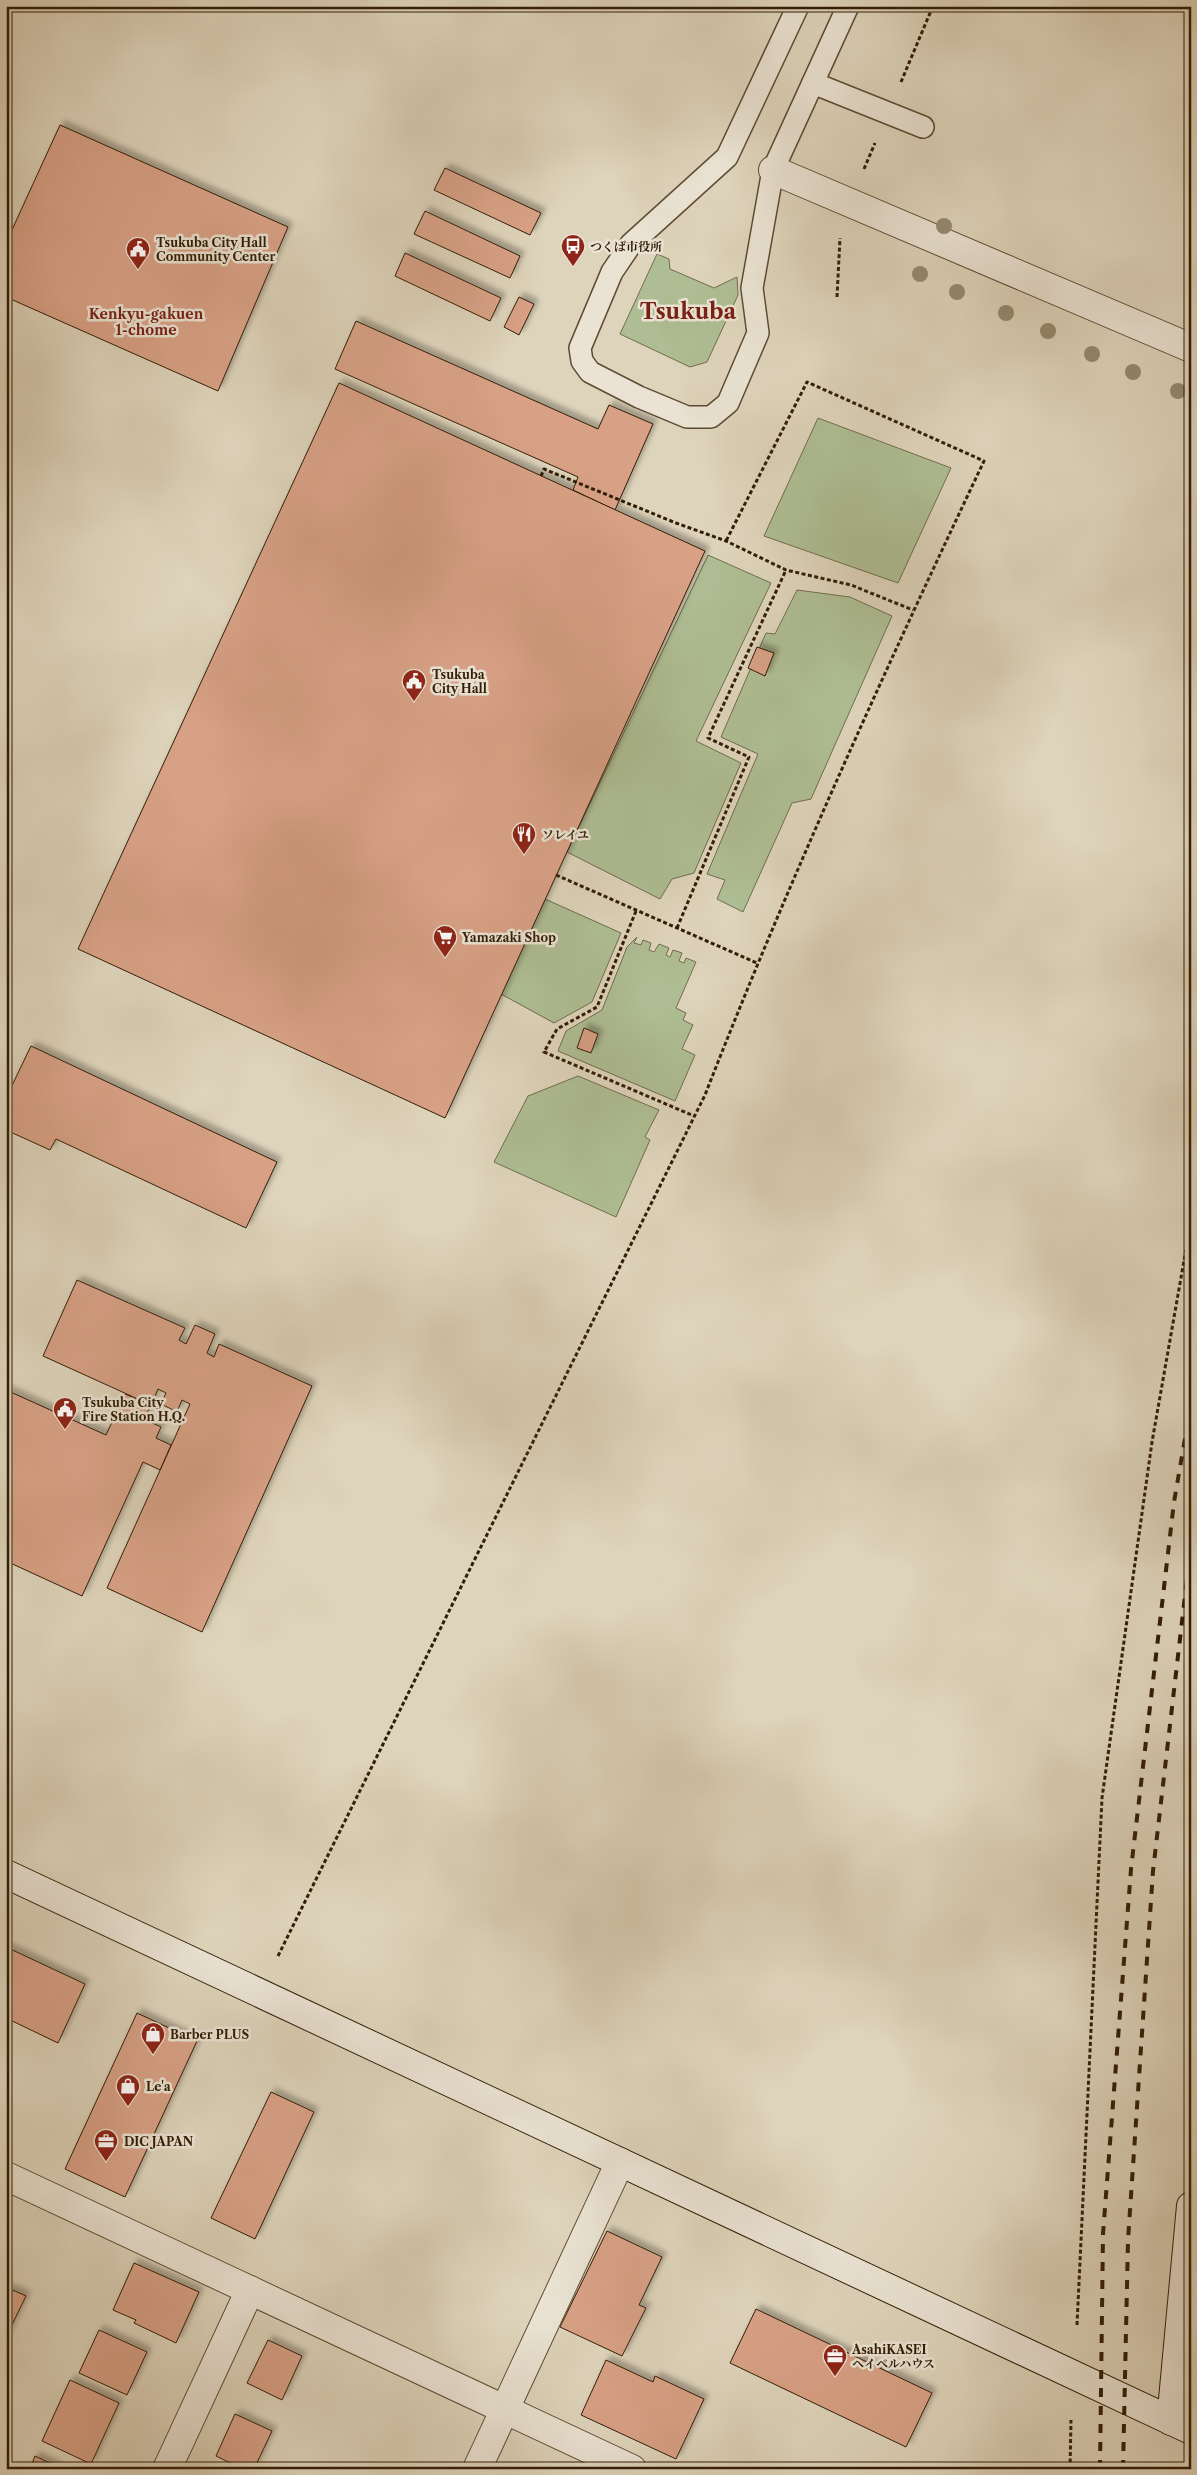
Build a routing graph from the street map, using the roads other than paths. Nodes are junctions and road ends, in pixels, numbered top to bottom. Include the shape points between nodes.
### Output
1 (798, 6) edge
2 (848, 6) edge
3 (813, 82) junction
4 (923, 128) dead end
5 (773, 170) junction
6 (1191, 348) edge
7 (6, 1874) edge
8 (620, 2162) junction
9 (6, 2176) edge
10 (1191, 2206) edge
11 (250, 2290) junction
12 (505, 2409) junction
13 (1181, 2425) edge
14 (167, 2469) edge
15 (477, 2469) edge
16 (632, 2469) edge

1 - 5 lane via 727,157 631,244 612,272 580,348 582,361 590,372 687,417 710,417 728,403 758,333 752,288
2 - 3 lane
3 - 4 lane
3 - 5 lane
5 - 6 street
7 - 8 street
8 - 12 street
8 - 13 street
9 - 11 street
10 - 13 street
11 - 12 street
11 - 14 street
12 - 15 street
12 - 16 street

